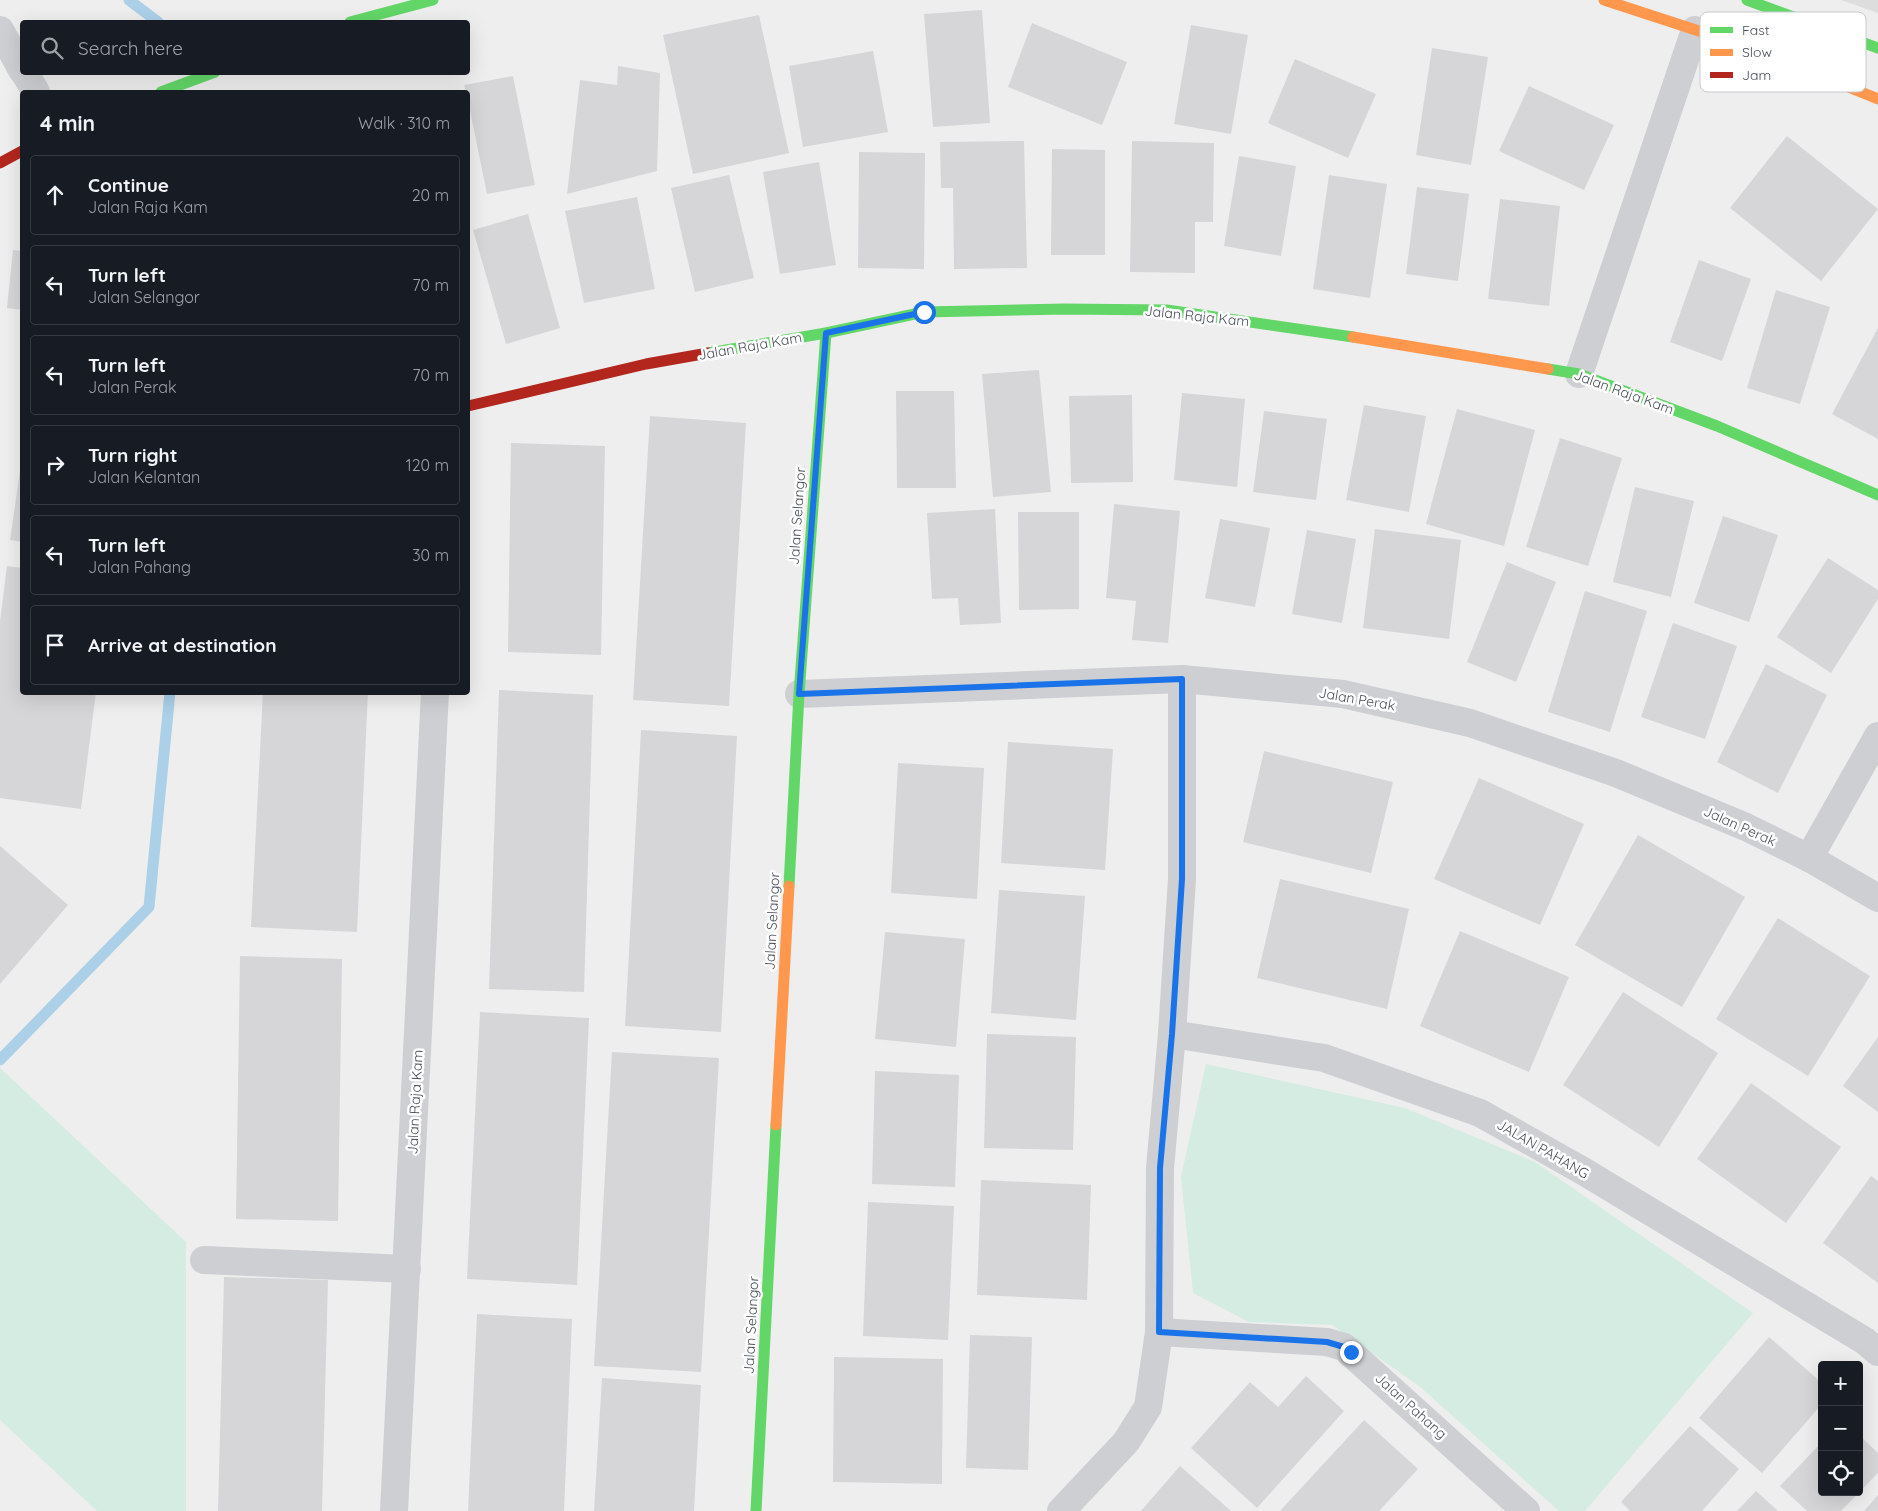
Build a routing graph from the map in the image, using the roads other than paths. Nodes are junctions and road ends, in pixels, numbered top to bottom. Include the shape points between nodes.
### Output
1 (433, 0) edge
2 (1604, 0) edge
3 (1746, 0) edge
4 (1779, 12) edge
5 (358, 20) edge
6 (0, 30) edge
7 (1695, 30) junction
8 (1700, 32) edge
9 (1866, 44) edge
10 (1878, 48) edge
11 (20, 66) edge
12 (25, 75) edge
13 (207, 75) edge
14 (35, 90) edge
15 (166, 90) edge
16 (1861, 92) edge
17 (1878, 99) edge
18 (20, 151) edge
19 (0, 163) edge
20 (826, 333) junction
21 (1579, 374) junction
22 (470, 406) edge
23 (1878, 495) edge
24 (1182, 679) junction
25 (799, 694) junction
26 (435, 695) edge
27 (1878, 736) edge
28 (1809, 858) junction
29 (1878, 898) edge
30 (1172, 1034) junction
31 (204, 1260) dead end
32 (406, 1269) junction
33 (1159, 1332) junction
34 (1878, 1352) edge
35 (394, 1511) edge
36 (756, 1511) edge
37 (1061, 1511) edge
38 (1526, 1511) edge

1 - 5 street
2 - 7 street
3 - 4 street
6 - 11 street
7 - 8 street
7 - 21 street
9 - 10 street
12 - 14 street
13 - 15 street
16 - 17 street
18 - 19 street
20 - 21 street, Jalan Raja Kam via 924,312 1167,310 1416,346
20 - 22 street, Jalan Raja Kam via 646,364
20 - 25 street, Jalan Selangor
21 - 23 street, Jalan Raja Kam via 1717,426
24 - 25 street, Jalan Perak
24 - 28 street, Jalan Perak via 1343,694 1470,723 1616,774 1746,827
24 - 30 street via 1182,879
25 - 36 street, Jalan Selangor
26 - 32 street, Jalan Raja Kam
27 - 28 street
28 - 29 street, Jalan Perak
30 - 33 street via 1160,1168
30 - 34 street, JALAN PAHANG via 1324,1058 1480,1113 1728,1258
31 - 32 street
32 - 35 street, Jalan Raja Kam
33 - 37 street via 1148,1407 1126,1442
33 - 38 street, Jalan Pahang via 1327,1342 1344,1347

